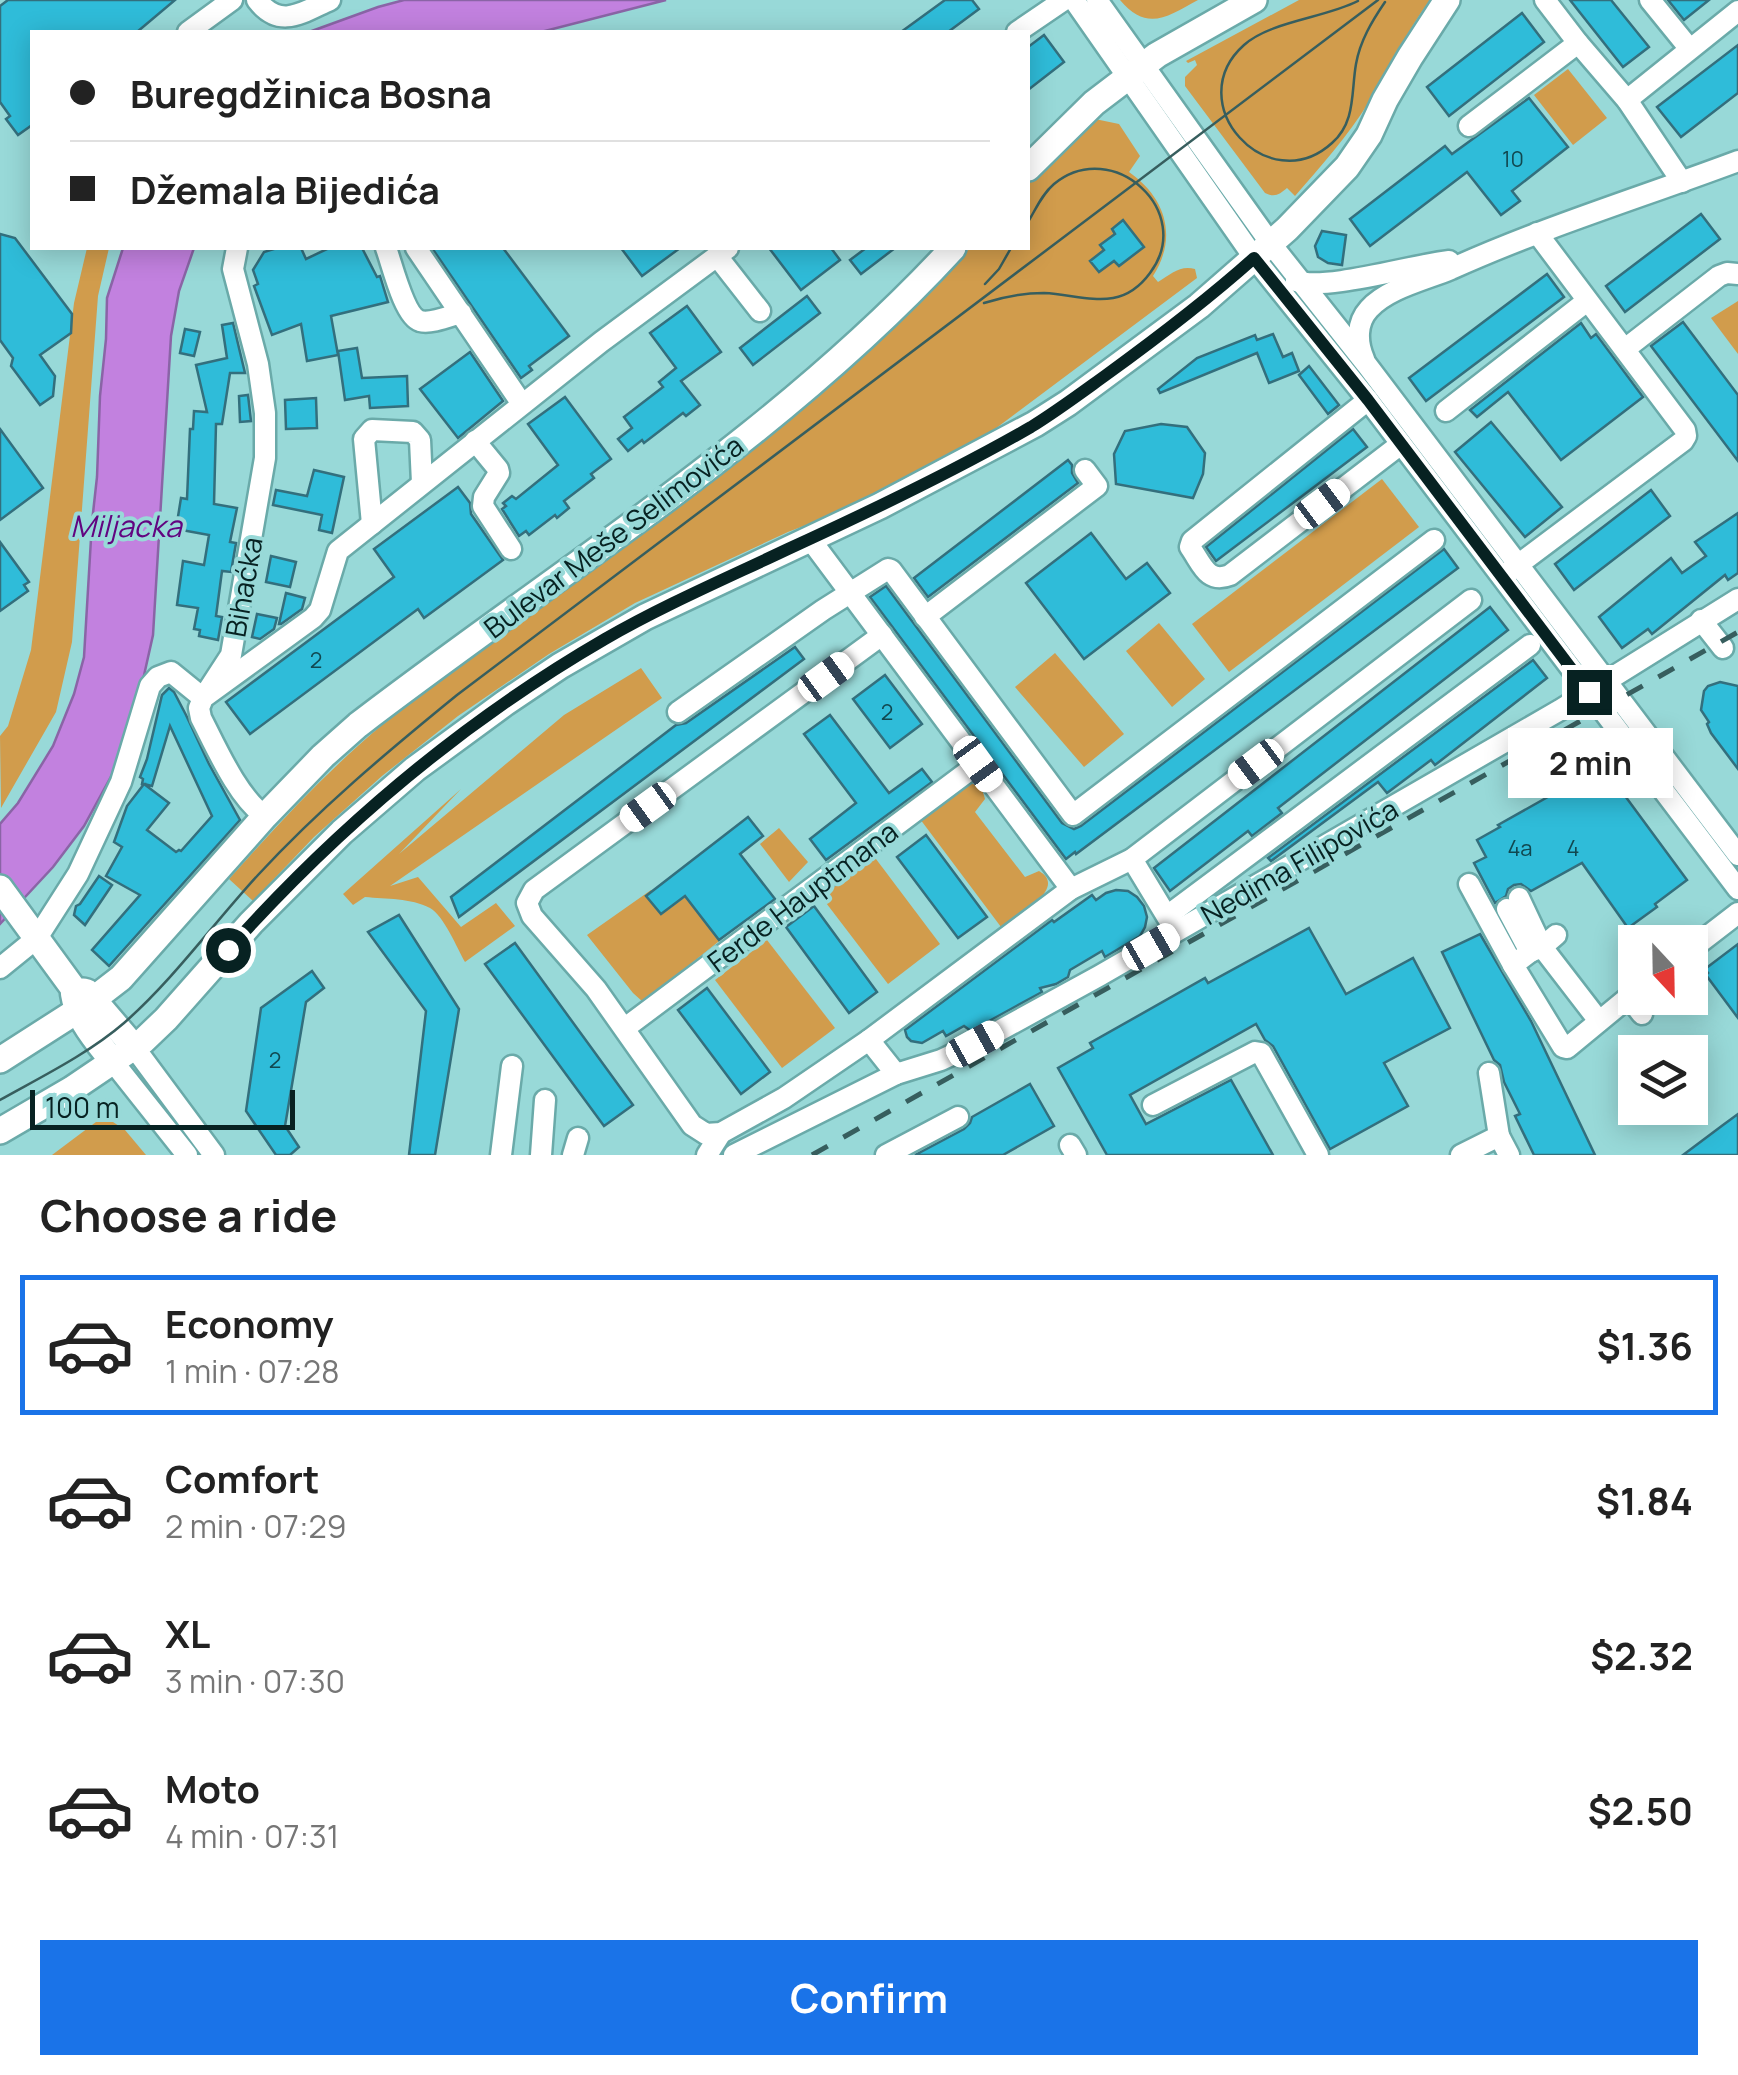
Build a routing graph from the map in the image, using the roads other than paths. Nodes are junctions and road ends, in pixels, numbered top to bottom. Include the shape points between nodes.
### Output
1 (232, 0) edge
2 (330, 0) edge
3 (1064, 0) edge
4 (1074, 0) edge
5 (1097, 0) edge
6 (1254, 0) edge
7 (1448, 0) edge
8 (1545, 0) edge
9 (1650, 0) edge
10 (268, 4) edge
11 (1730, 8) edge
12 (191, 30) edge
13 (1024, 30) edge
14 (1578, 43) junction
15 (1689, 48) junction
16 (1134, 72) junction
17 (1627, 100) junction
18 (1468, 126) dead end
19 (1738, 161) edge
20 (1030, 166) edge
21 (1682, 182) junction
22 (1536, 233) junction
23 (237, 250) edge
24 (387, 250) edge
25 (417, 250) edge
26 (951, 250) edge
27 (1263, 251) junction
28 (722, 252) edge
29 (1469, 259) junction
30 (1738, 274) edge
31 (1300, 283) junction
32 (1586, 301) junction
33 (760, 311) dead end
34 (461, 313) junction
35 (1624, 349) junction
36 (1367, 366) junction
37 (1368, 400) junction
38 (522, 404) junction
39 (1446, 410) dead end
40 (476, 441) junction
41 (1401, 444) junction
42 (1086, 470) dead end
43 (422, 484) junction
44 (372, 524) junction
45 (810, 539) junction
46 (1434, 540) dead end
47 (511, 548) dead end
48 (1510, 571) junction
49 (851, 594) junction
50 (1738, 599) edge
51 (1471, 600) dead end
52 (925, 618) junction
53 (1701, 620) junction
54 (882, 635) junction
55 (1530, 645) dead end
56 (1723, 648) dead end
57 (1597, 686) junction
58 (203, 698) junction
59 (678, 712) dead end
60 (978, 764) junction
61 (265, 816) junction
62 (1738, 855) edge
63 (1132, 858) junction
64 (1469, 884) dead end
65 (0, 888) edge
66 (1738, 888) edge
67 (1071, 889) junction
68 (1513, 903) dead end
69 (1738, 913) edge
70 (1708, 936) edge
71 (37, 938) junction
72 (1535, 950) junction
73 (0, 968) edge
74 (83, 1000) junction
75 (1618, 1005) edge
76 (1599, 1021) junction
77 (625, 1028) junction
78 (869, 1040) junction
79 (124, 1055) junction
80 (0, 1060) edge
81 (512, 1066) dead end
82 (1489, 1073) dead end
83 (896, 1074) junction
84 (546, 1100) dead end
85 (1153, 1106) dead end
86 (958, 1117) dead end
87 (0, 1131) edge
88 (721, 1133) junction
89 (1504, 1146) edge
90 (187, 1155) edge
91 (214, 1155) edge
92 (501, 1155) edge
93 (541, 1155) edge
94 (707, 1155) edge
95 (734, 1155) edge
96 (886, 1155) edge
97 (1318, 1155) edge
98 (1460, 1155) edge

1 - 12 street
2 - 10 street via 292,16
3 - 13 street
4 - 16 street
5 - 16 street
6 - 16 main road
7 - 27 main road via 1358,151
8 - 14 street
9 - 15 street
11 - 15 street
14 - 17 street
14 - 18 street
15 - 17 street
16 - 20 main road
16 - 27 street
17 - 21 street
19 - 21 street
21 - 22 street
22 - 29 street
22 - 32 street
23 - 58 street, Bihaćka via 232,269 258,364 265,458 231,654
24 - 34 street via 416,320
25 - 34 street
26 - 61 main road, Bulevar Meše Selimovića via 838,362 678,490 358,725
27 - 31 street
27 - 37 street
27 - 45 main road via 1169,329 1035,424
28 - 33 street
28 - 38 street
29 - 31 street
29 - 36 street via 1371,307 1359,336
30 - 35 street via 1719,276
31 - 36 street
32 - 35 street
32 - 39 street
34 - 38 street
35 - 48 street via 1686,436
36 - 48 street
37 - 41 street
37 - 41 street via 1192,540 1190,547 1212,578 1230,575
38 - 40 street
40 - 43 street
40 - 47 street via 499,473 482,506
41 - 48 street
42 - 52 street via 1097,486
43 - 44 street
43 - 44 street via 417,434 372,430 364,439
44 - 58 street via 338,551 313,618
45 - 49 street
45 - 79 main road via 605,640 415,769 342,832
46 - 52 street via 1073,816
48 - 57 street
49 - 52 street via 891,570
49 - 54 street
49 - 59 street
50 - 53 street, Nedima Filipovića
51 - 63 street
53 - 56 street
53 - 57 street, Nedima Filipovića
54 - 60 street
54 - 77 street via 534,890 532,916
55 - 63 street, Nedima Filipovića via 1170,921
57 - 62 street
57 - 66 street
57 - 83 street, Nedima Filipovića via 1100,976 942,1060
58 - 61 street via 201,718 230,773
58 - 71 street via 171,672 150,686 120,782 78,874
60 - 67 street
60 - 77 street, Ferde Hauptmana
61 - 74 main road, Bulevar Meše Selimovića via 121,978
63 - 67 street
64 - 72 street
65 - 71 main road
67 - 78 street
68 - 72 street
69 - 70 street
71 - 73 street
71 - 74 main road
72 - 76 street
72 - 76 street via 1563,1048
74 - 79 main road
74 - 80 main road, Bulevar Meše Selimovića
75 - 76 street
77 - 88 street via 692,1125
78 - 83 street
78 - 88 street
79 - 87 main road
79 - 90 street
79 - 91 street
81 - 92 street
82 - 89 street
83 - 95 street, Nedima Filipovića
84 - 93 street
85 - 97 street via 1261,1053
86 - 96 street
88 - 94 street
89 - 98 street

